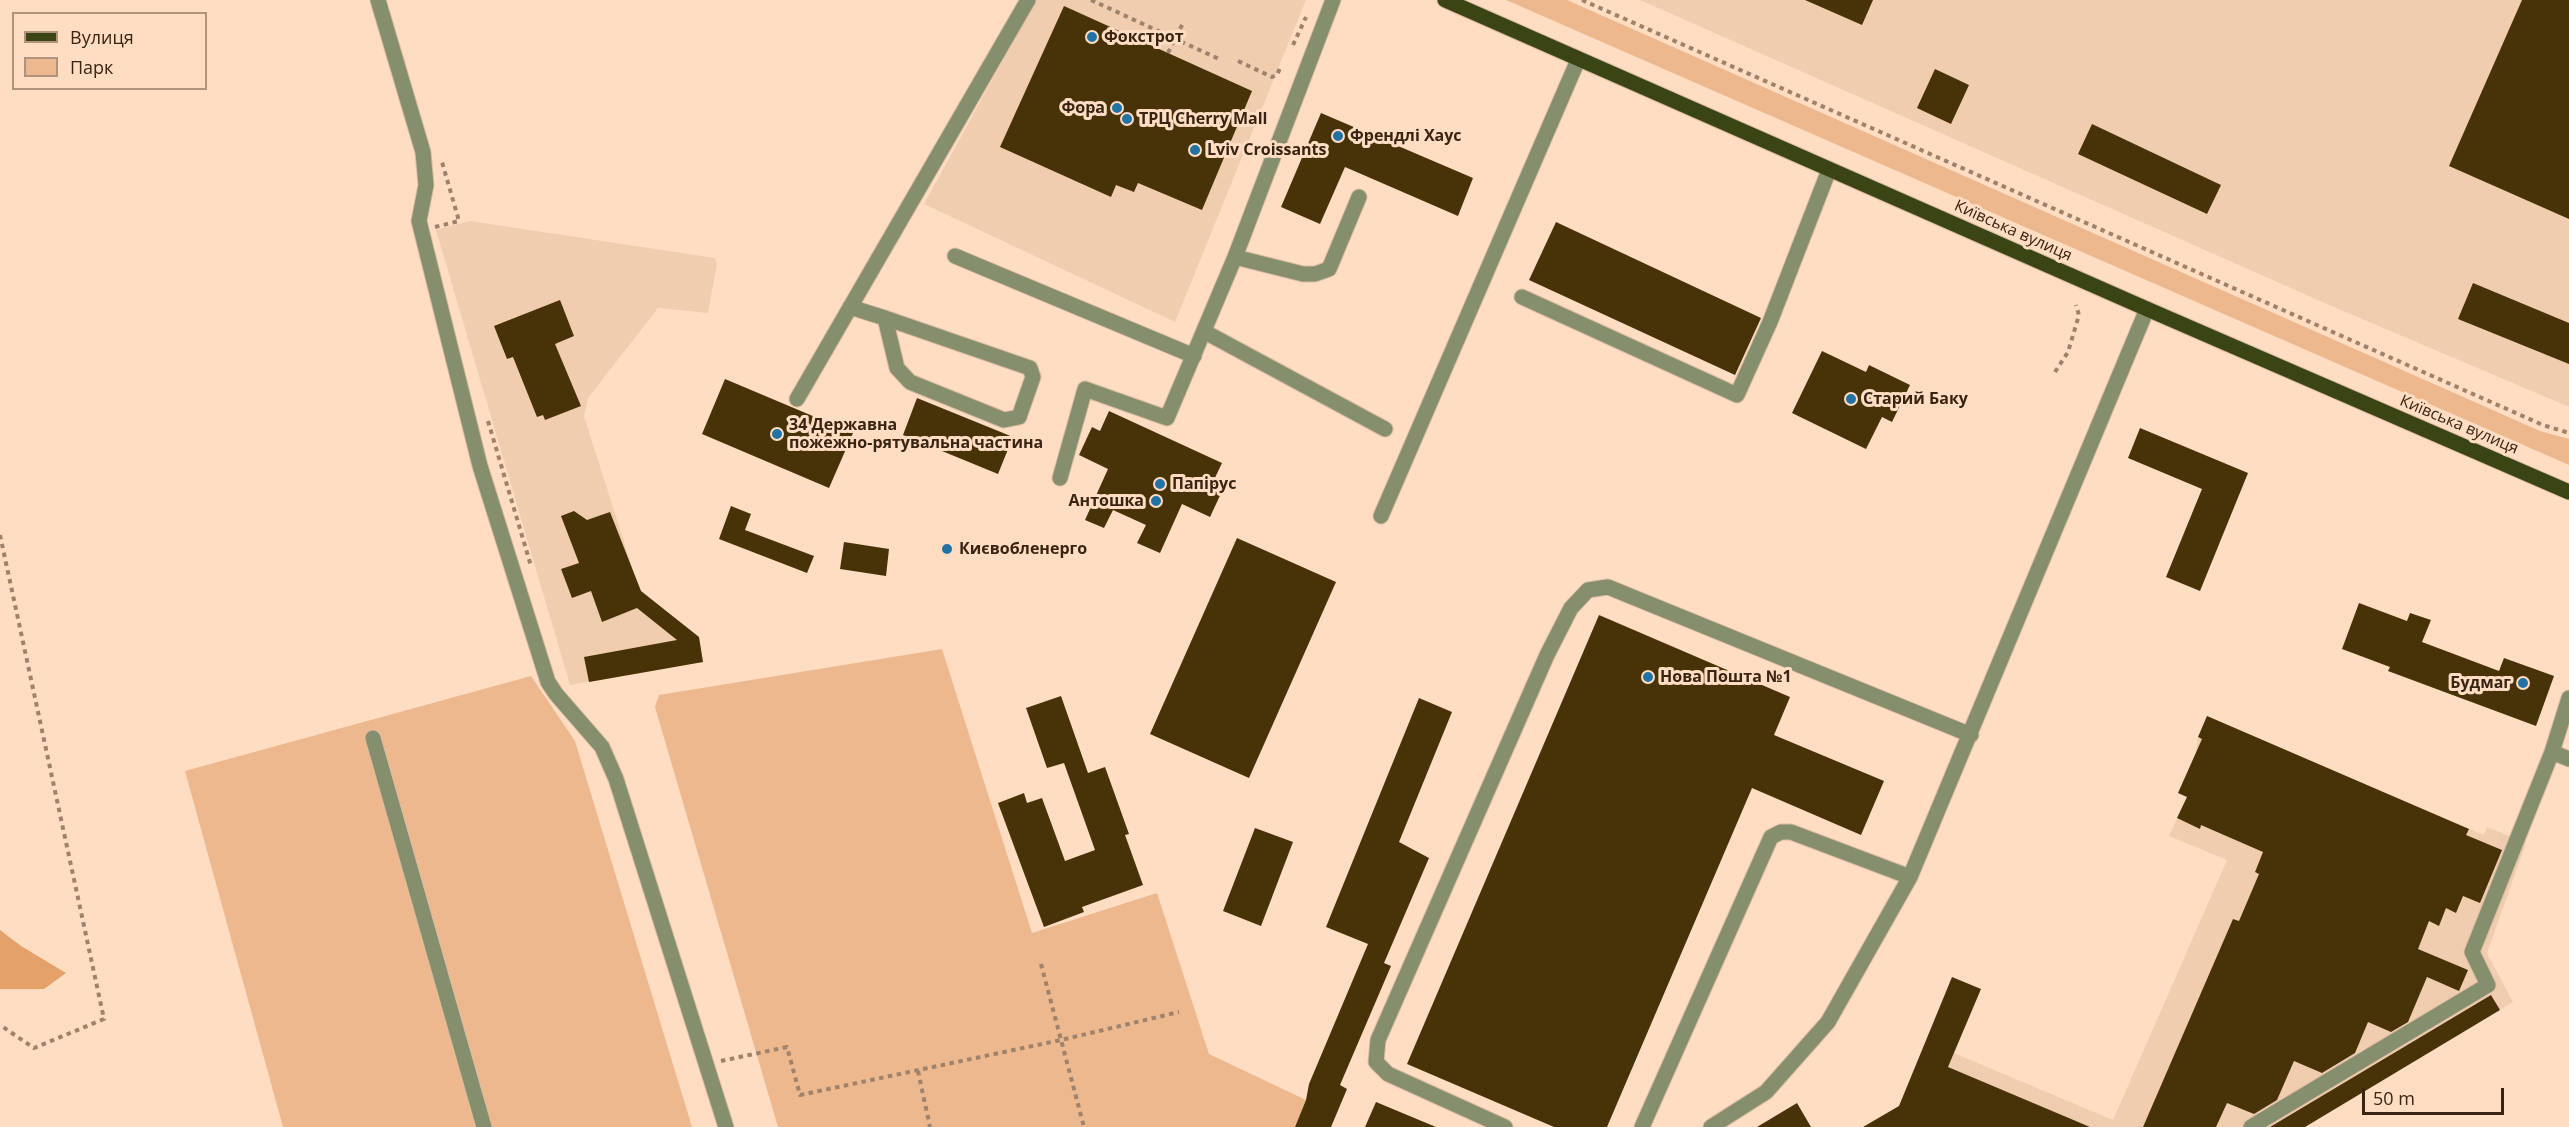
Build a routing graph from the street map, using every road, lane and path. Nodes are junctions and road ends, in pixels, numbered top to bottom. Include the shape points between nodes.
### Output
1 (378, 0) edge
2 (1028, 0) edge
3 (1091, 0) edge
4 (1333, 0) edge
5 (1445, 0) edge
6 (1582, 0) edge
7 (1310, 9) dead end
8 (1183, 23) dead end
9 (1175, 39) junction
10 (1293, 45) dead end
11 (1168, 53) dead end
12 (1219, 59) dead end
13 (1578, 60) junction
14 (1238, 61) dead end
15 (1281, 66) dead end
16 (1829, 170) junction
17 (1359, 197) dead end
18 (459, 220) dead end
19 (431, 229) dead end
20 (955, 256) dead end
21 (1235, 256) junction
22 (1522, 297) dead end
23 (2076, 305) dead end
24 (850, 307) junction
25 (2147, 309) junction
26 (885, 318) junction
27 (1205, 332) junction
28 (1194, 356) junction
29 (2055, 372) dead end
30 (797, 399) dead end
31 (485, 411) dead end
32 (1385, 429) dead end
33 (2569, 433) edge
34 (1060, 478) dead end
35 (2569, 492) edge
36 (1381, 516) dead end
37 (0, 535) edge
38 (533, 571) dead end
39 (2569, 698) edge
40 (1971, 735) junction
41 (373, 738) dead end
42 (2552, 752) junction
43 (2569, 759) edge
44 (1910, 878) junction
45 (1041, 964) dead end
46 (1179, 1012) dead end
47 (0, 1025) edge
48 (1061, 1040) junction
49 (707, 1064) junction
50 (918, 1071) junction
51 (484, 1127) edge
52 (726, 1127) edge
53 (930, 1127) edge
54 (1084, 1127) edge
55 (1505, 1127) edge
56 (1641, 1127) edge
57 (1711, 1127) edge
58 (2251, 1127) edge

1 - 49 lane via 423,152 426,185 419,221 484,478 548,682 602,747 616,779
2 - 24 lane
3 - 9 path
4 - 21 lane
5 - 13 main road, Київська вулиця
6 - 33 path via 2542,425
7 - 10 path
8 - 9 path
9 - 11 path
9 - 12 path
13 - 16 main road, Київська вулиця
13 - 36 lane
14 - 15 path via 1272,77
16 - 22 lane via 1737,395
16 - 25 main road, Київська вулиця
17 - 21 lane via 1329,268 1303,274
18 - 19 path
20 - 28 lane
21 - 27 lane
23 - 29 path via 2079,315 2068,352
24 - 26 lane
24 - 30 lane
25 - 35 main road, Київська вулиця
25 - 40 lane
26 - 26 lane via 1030,368 1033,377 1019,417 1004,420 910,382 897,368
27 - 28 lane
27 - 32 lane
28 - 34 lane via 1167,418 1085,389
31 - 38 path
37 - 47 path via 104,1018 34,1048
39 - 42 lane
40 - 44 lane
40 - 55 lane via 1608,587 1587,590 1571,608 1547,655 1378,1040 1376,1062 1388,1074
41 - 51 lane
42 - 43 lane
42 - 58 lane via 2472,952 2488,985
44 - 56 lane via 1791,832 1771,837
44 - 57 lane via 1828,1022 1766,1092
45 - 48 path
46 - 48 path
48 - 50 path
48 - 54 path
49 - 50 path via 787,1047 800,1095
49 - 52 lane
50 - 53 path

